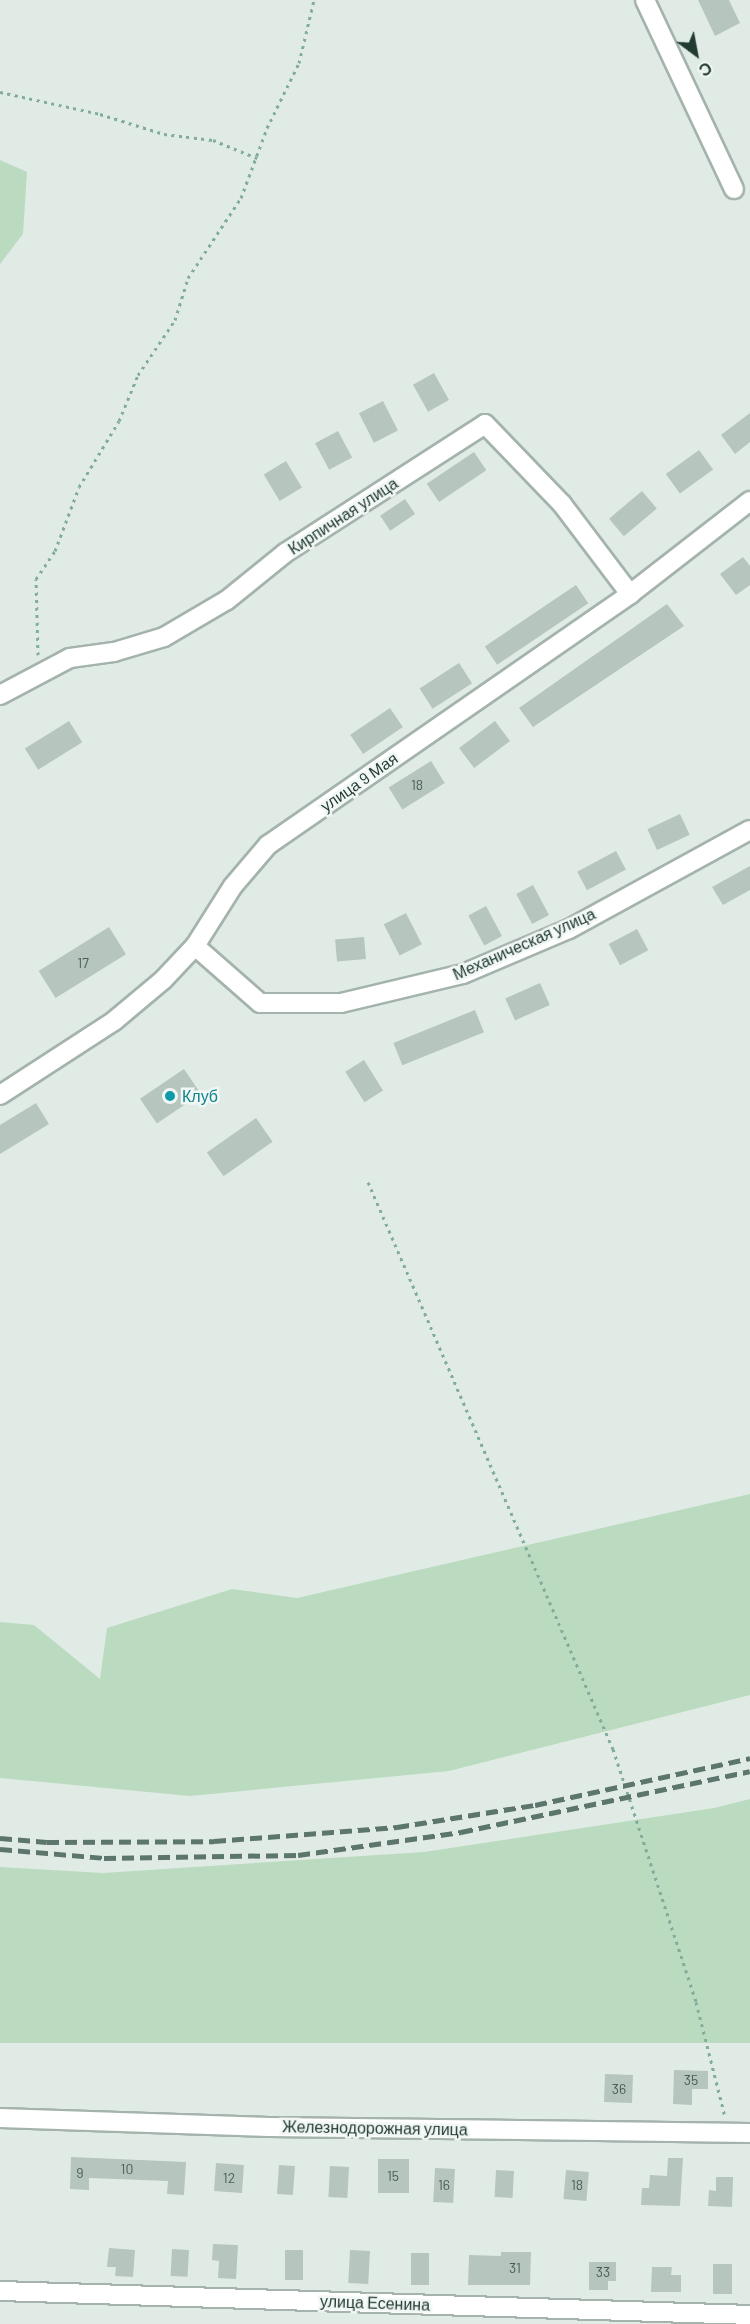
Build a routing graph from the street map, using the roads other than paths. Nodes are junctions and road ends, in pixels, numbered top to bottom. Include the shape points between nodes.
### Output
1 (645, 0) edge
2 (734, 189) dead end
3 (750, 501) edge
4 (630, 594) junction
5 (0, 695) edge
6 (750, 830) edge
7 (195, 946) junction
8 (3, 1088) edge
9 (0, 2118) edge
10 (750, 2133) edge
11 (0, 2290) edge
12 (750, 2315) edge

1 - 2 street
3 - 4 street, улица 9 Мая
4 - 5 street, Кирпичная улица via 562,504 485,424 285,553 227,600 164,637 114,652 70,658
4 - 7 street, улица 9 Мая via 268,845 233,886
6 - 7 street, Механическая улица via 569,929 474,970 341,1003 260,1003
7 - 8 street, улица 9 Мая via 114,1022
9 - 10 street, Железнодорожная улица via 269,2127
11 - 12 street, улица Есенина

